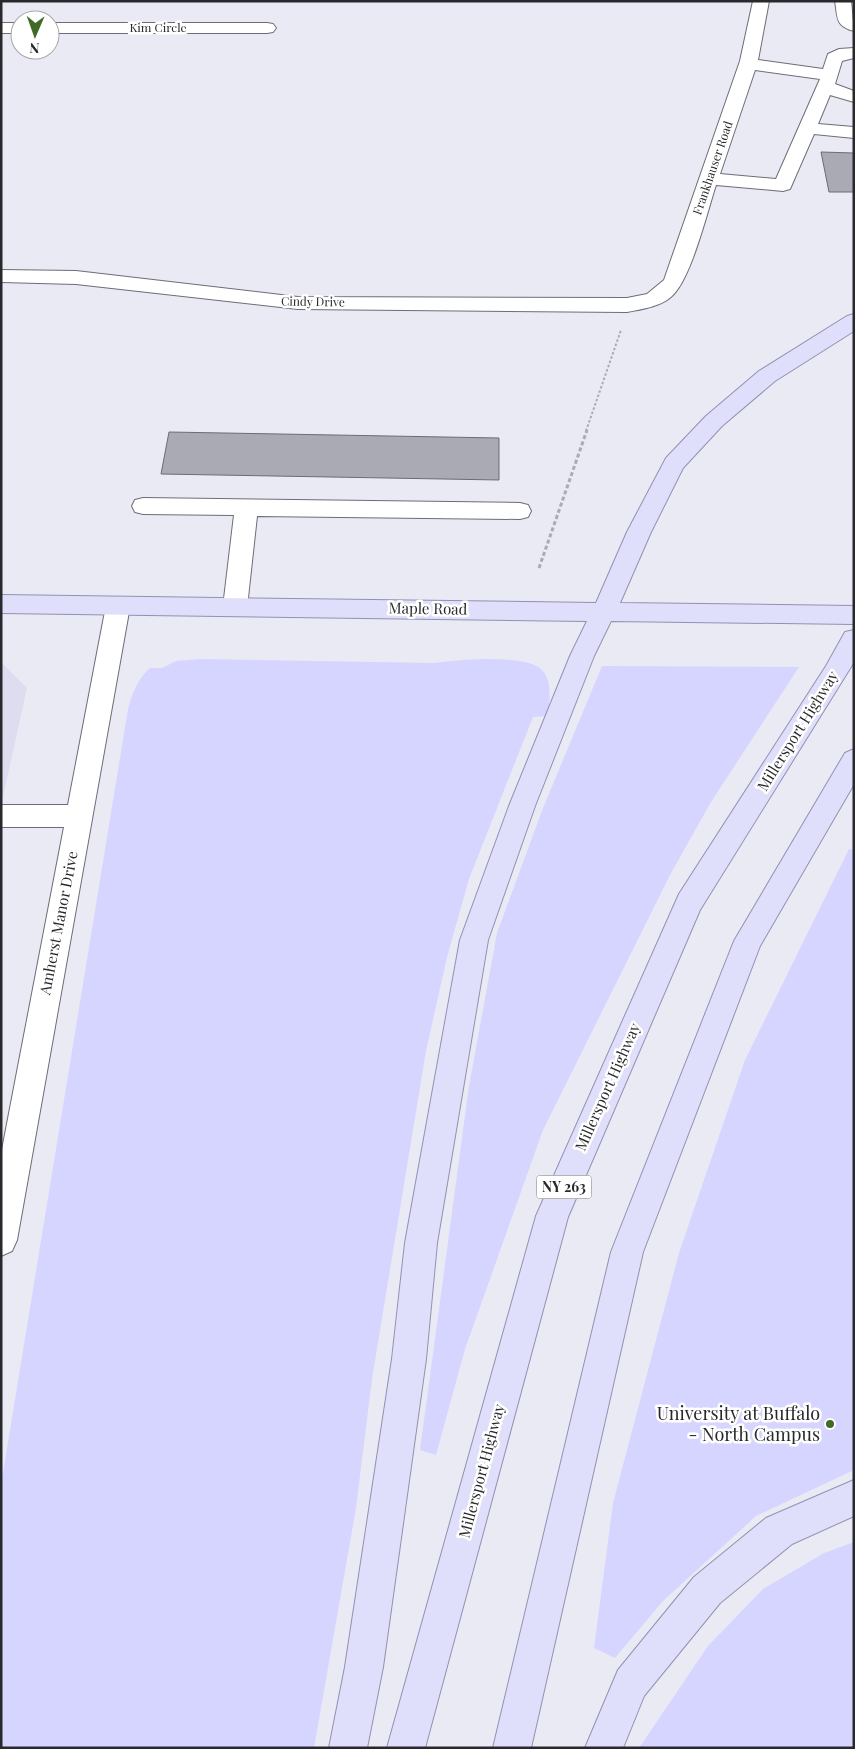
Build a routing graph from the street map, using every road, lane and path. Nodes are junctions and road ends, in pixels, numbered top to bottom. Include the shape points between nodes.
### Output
1 (761, 1) edge
2 (845, 2) edge
3 (854, 26) edge
4 (60, 28) edge
5 (267, 28) dead end
6 (854, 53) edge
7 (748, 64) junction
8 (828, 81) junction
9 (854, 97) edge
10 (808, 128) junction
11 (854, 133) edge
12 (709, 179) junction
13 (1, 276) edge
14 (627, 305) junction
15 (854, 321) edge
16 (143, 506) dead end
17 (246, 507) junction
18 (520, 510) dead end
19 (539, 568) dead end
20 (1, 604) edge
21 (118, 606) junction
22 (235, 607) junction
23 (604, 611) junction
24 (854, 615) edge
25 (854, 639) edge
26 (854, 760) edge
27 (1, 816) edge
28 (80, 816) junction
29 (1, 1240) edge
30 (854, 1498) edge
31 (348, 1748) edge
32 (406, 1748) edge
33 (512, 1748) edge
34 (604, 1748) edge

1 - 7 street, Frankhauser Road
2 - 3 street via 847,23
4 - 5 street, Kim Circle
6 - 8 street via 834,58
7 - 8 street
7 - 12 street, Frankhauser Road
8 - 9 street
8 - 10 street
10 - 11 street
10 - 12 street via 783,185
12 - 14 street, Frankhauser Road via 671,285 655,299
13 - 14 street, Cindy Drive via 72,277 298,303
14 - 19 path
15 - 23 main road via 767,376 714,421 674,464
16 - 17 street
17 - 18 street
17 - 22 street
20 - 21 main road, Maple Road
21 - 22 main road, Maple Road
21 - 28 street, Amherst Manor Drive
22 - 23 main road, Maple Road
23 - 24 main road, Maple Road
23 - 31 main road via 522,806 474,940 421,1243 406,1378 364,1667
25 - 32 main road, Millersport Highway / NY 263 via 689,903 552,1216
26 - 33 main road via 748,941 626,1252
27 - 28 street
28 - 29 street, Amherst Manor Drive
30 - 34 main road via 779,1531 707,1590 631,1683

